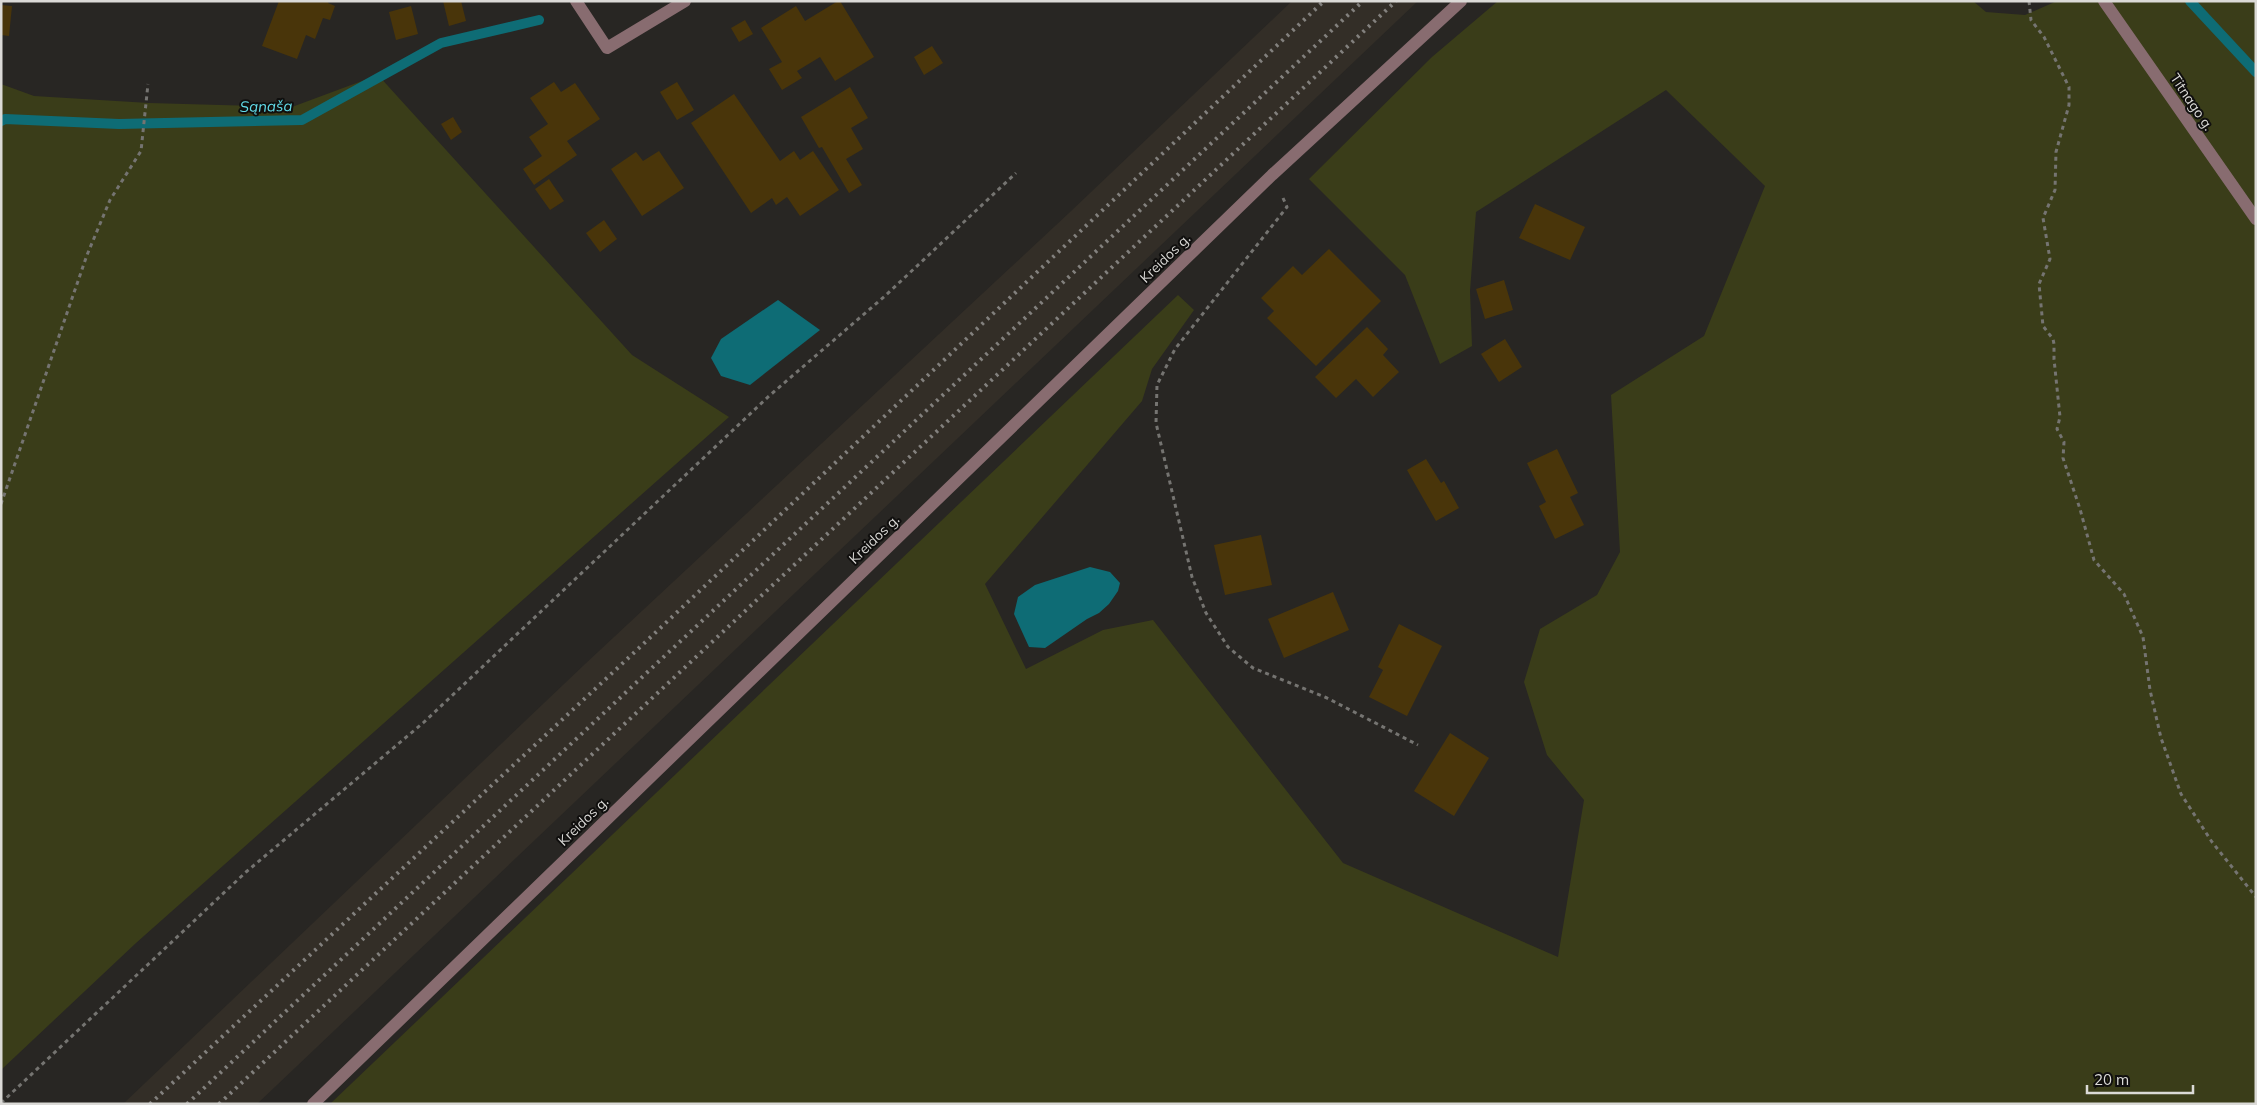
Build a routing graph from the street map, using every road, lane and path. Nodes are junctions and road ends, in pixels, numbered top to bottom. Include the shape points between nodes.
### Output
1 (576, 1) edge
2 (685, 1) edge
3 (1460, 1) edge
4 (2029, 1) edge
5 (2104, 1) edge
6 (148, 84) dead end
7 (1016, 172) dead end
8 (1272, 175) junction
9 (2256, 219) edge
10 (1, 504) edge
11 (1418, 745) dead end
12 (2256, 897) edge
13 (1, 1103) edge
14 (313, 1104) edge

1 - 2 street via 607,48
3 - 8 street, Kreidos g.
4 - 12 path via 2031,20 2044,37 2069,87 2068,105 2056,152 2055,190 2043,218 2050,259 2039,284 2043,326 2054,344 2060,417 2057,429 2064,442 2063,458 2094,560 2124,594 2143,637 2161,738 2180,794 2212,842
5 - 9 street, Titnago g.
6 - 10 path via 141,151 110,200 87,255
7 - 13 path via 885,296 769,396 423,723 246,872
8 - 11 path via 1287,207 1175,349 1157,385 1156,423 1192,577 1206,613 1228,647 1253,668 1327,698
8 - 14 street, Kreidos g.

